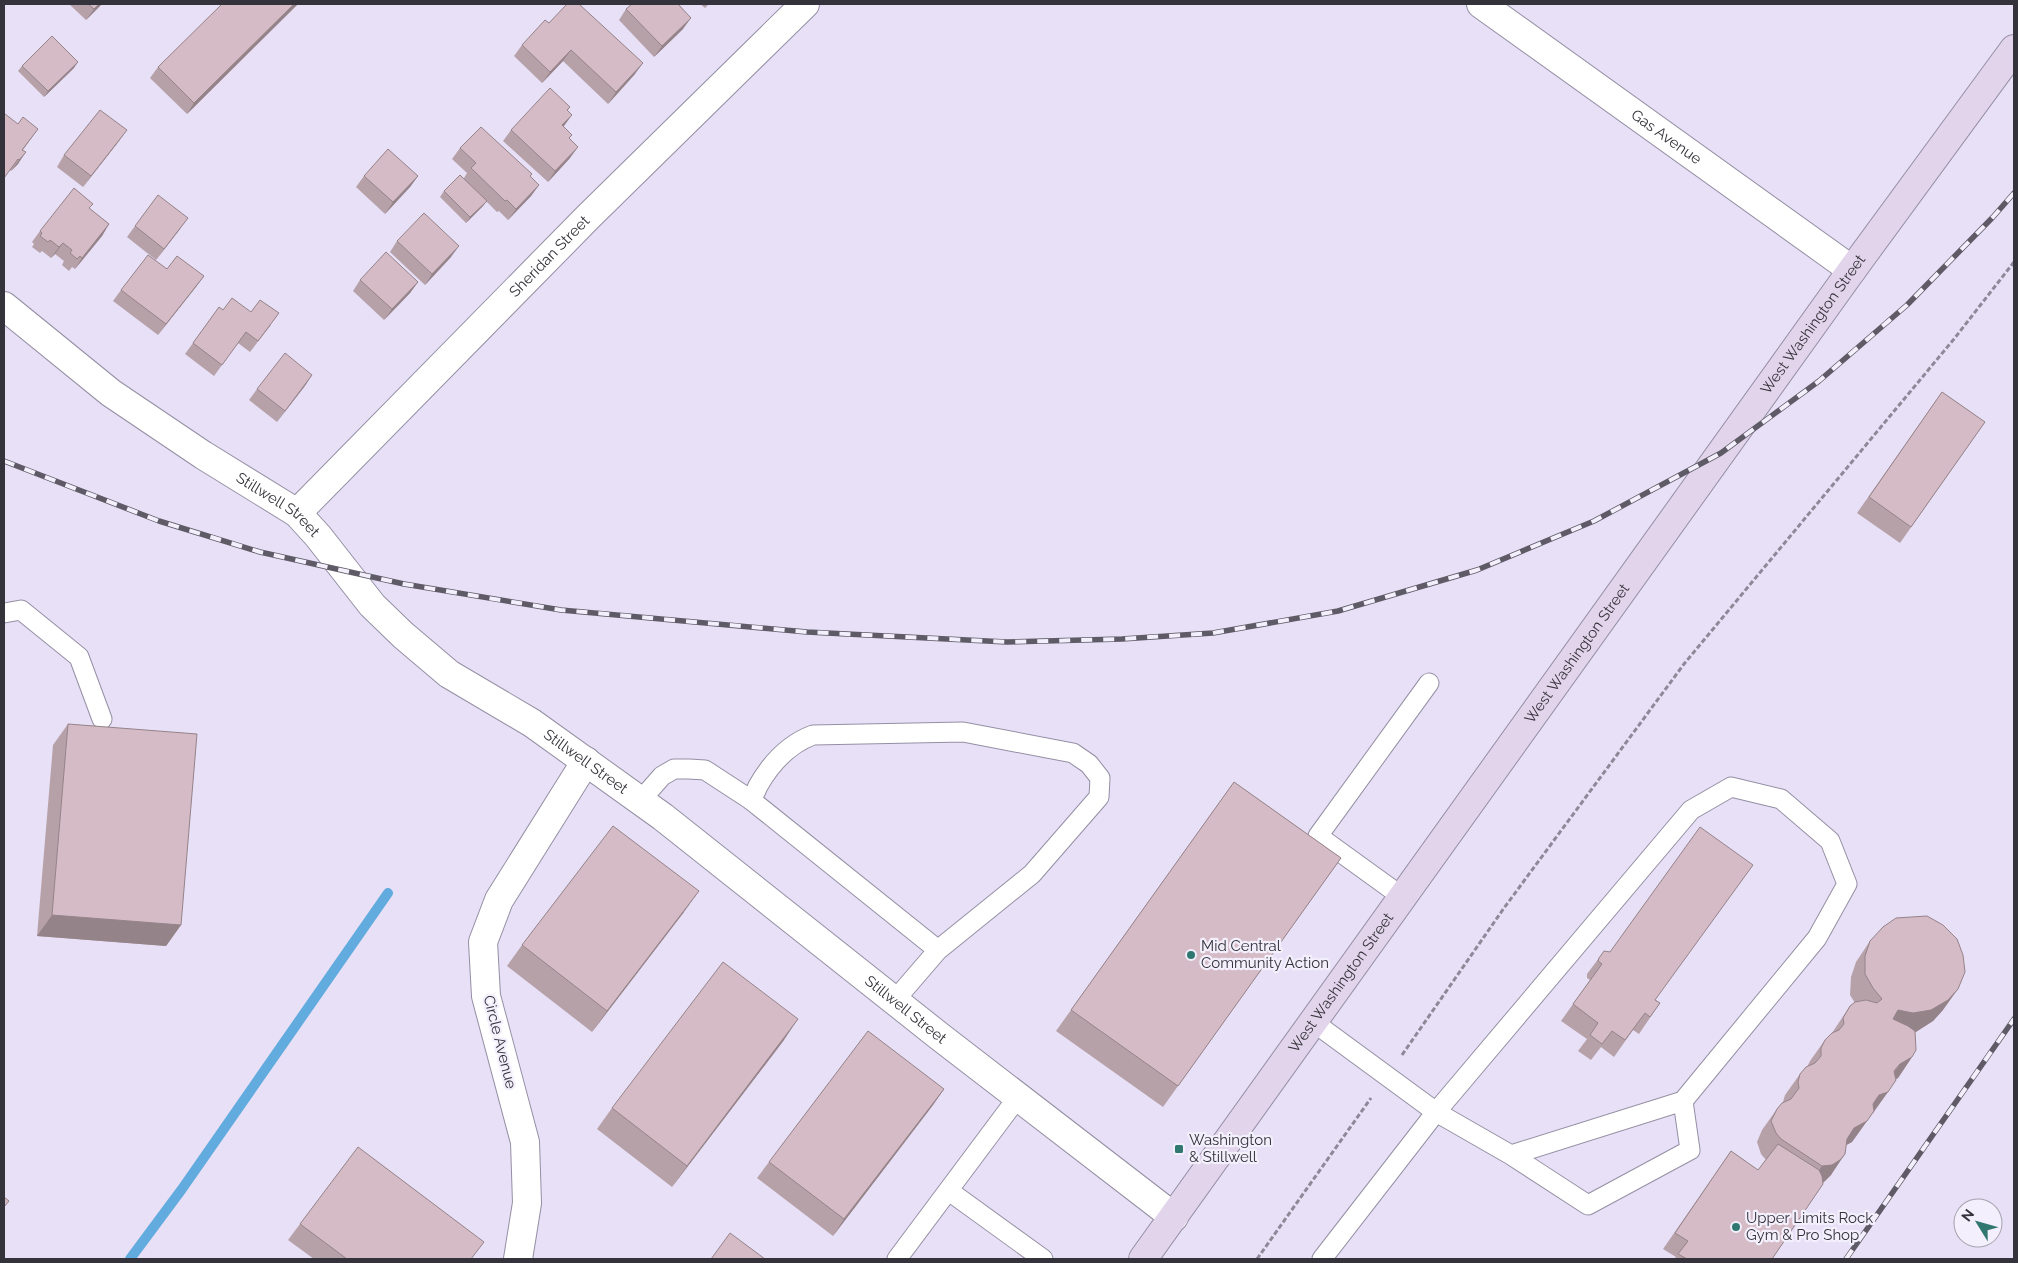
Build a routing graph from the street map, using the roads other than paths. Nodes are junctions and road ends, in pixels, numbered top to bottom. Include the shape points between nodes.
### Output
1 (806, 4) edge
2 (1481, 4) edge
3 (2014, 48) edge
4 (1852, 270) junction
5 (4, 306) edge
6 (297, 513) junction
7 (4, 612) edge
8 (1429, 683) dead end
9 (102, 719) dead end
10 (586, 761) junction
11 (640, 800) junction
12 (751, 800) junction
13 (1402, 896) junction
14 (938, 950) junction
15 (895, 1000) junction
16 (1312, 1021) junction
17 (1018, 1097) junction
18 (1683, 1100) junction
19 (1436, 1112) junction
20 (1511, 1155) junction
21 (949, 1191) junction
22 (1174, 1217) junction
23 (518, 1259) edge
24 (897, 1259) edge
25 (1043, 1259) edge
26 (1143, 1259) edge
27 (1322, 1259) edge

1 - 6 street, Sheridan Street via 588,217
2 - 4 street, Gas Avenue
3 - 4 main road, West Washington Street
4 - 13 main road, West Washington Street
5 - 6 street, Stillwell Street via 111,393
6 - 10 street, Stillwell Street via 372,605 403,635 449,674 532,723
7 - 9 lane via 20,610 79,657
8 - 13 lane via 1318,836
10 - 11 street, Stillwell Street
10 - 23 street, Circle Avenue via 499,900 483,942 486,996 525,1142 527,1203
11 - 12 lane via 662,776 674,769 689,768 705,770
11 - 15 street, Stillwell Street
12 - 14 lane
12 - 14 lane via 782,754 798,741 813,735 963,732 1073,753 1089,764 1100,778 1099,796 1032,874
13 - 16 main road, West Washington Street
14 - 15 lane
15 - 17 street, Stillwell Street
16 - 19 lane
16 - 22 main road, West Washington Street
17 - 21 lane
17 - 22 street, Stillwell Street
18 - 19 lane via 1817,938 1847,884 1830,841 1781,799 1731,787 1691,810
18 - 20 lane
18 - 20 lane via 1690,1150 1588,1204
19 - 20 lane
19 - 27 lane
21 - 24 lane
21 - 25 lane
22 - 26 main road, West Washington Street

